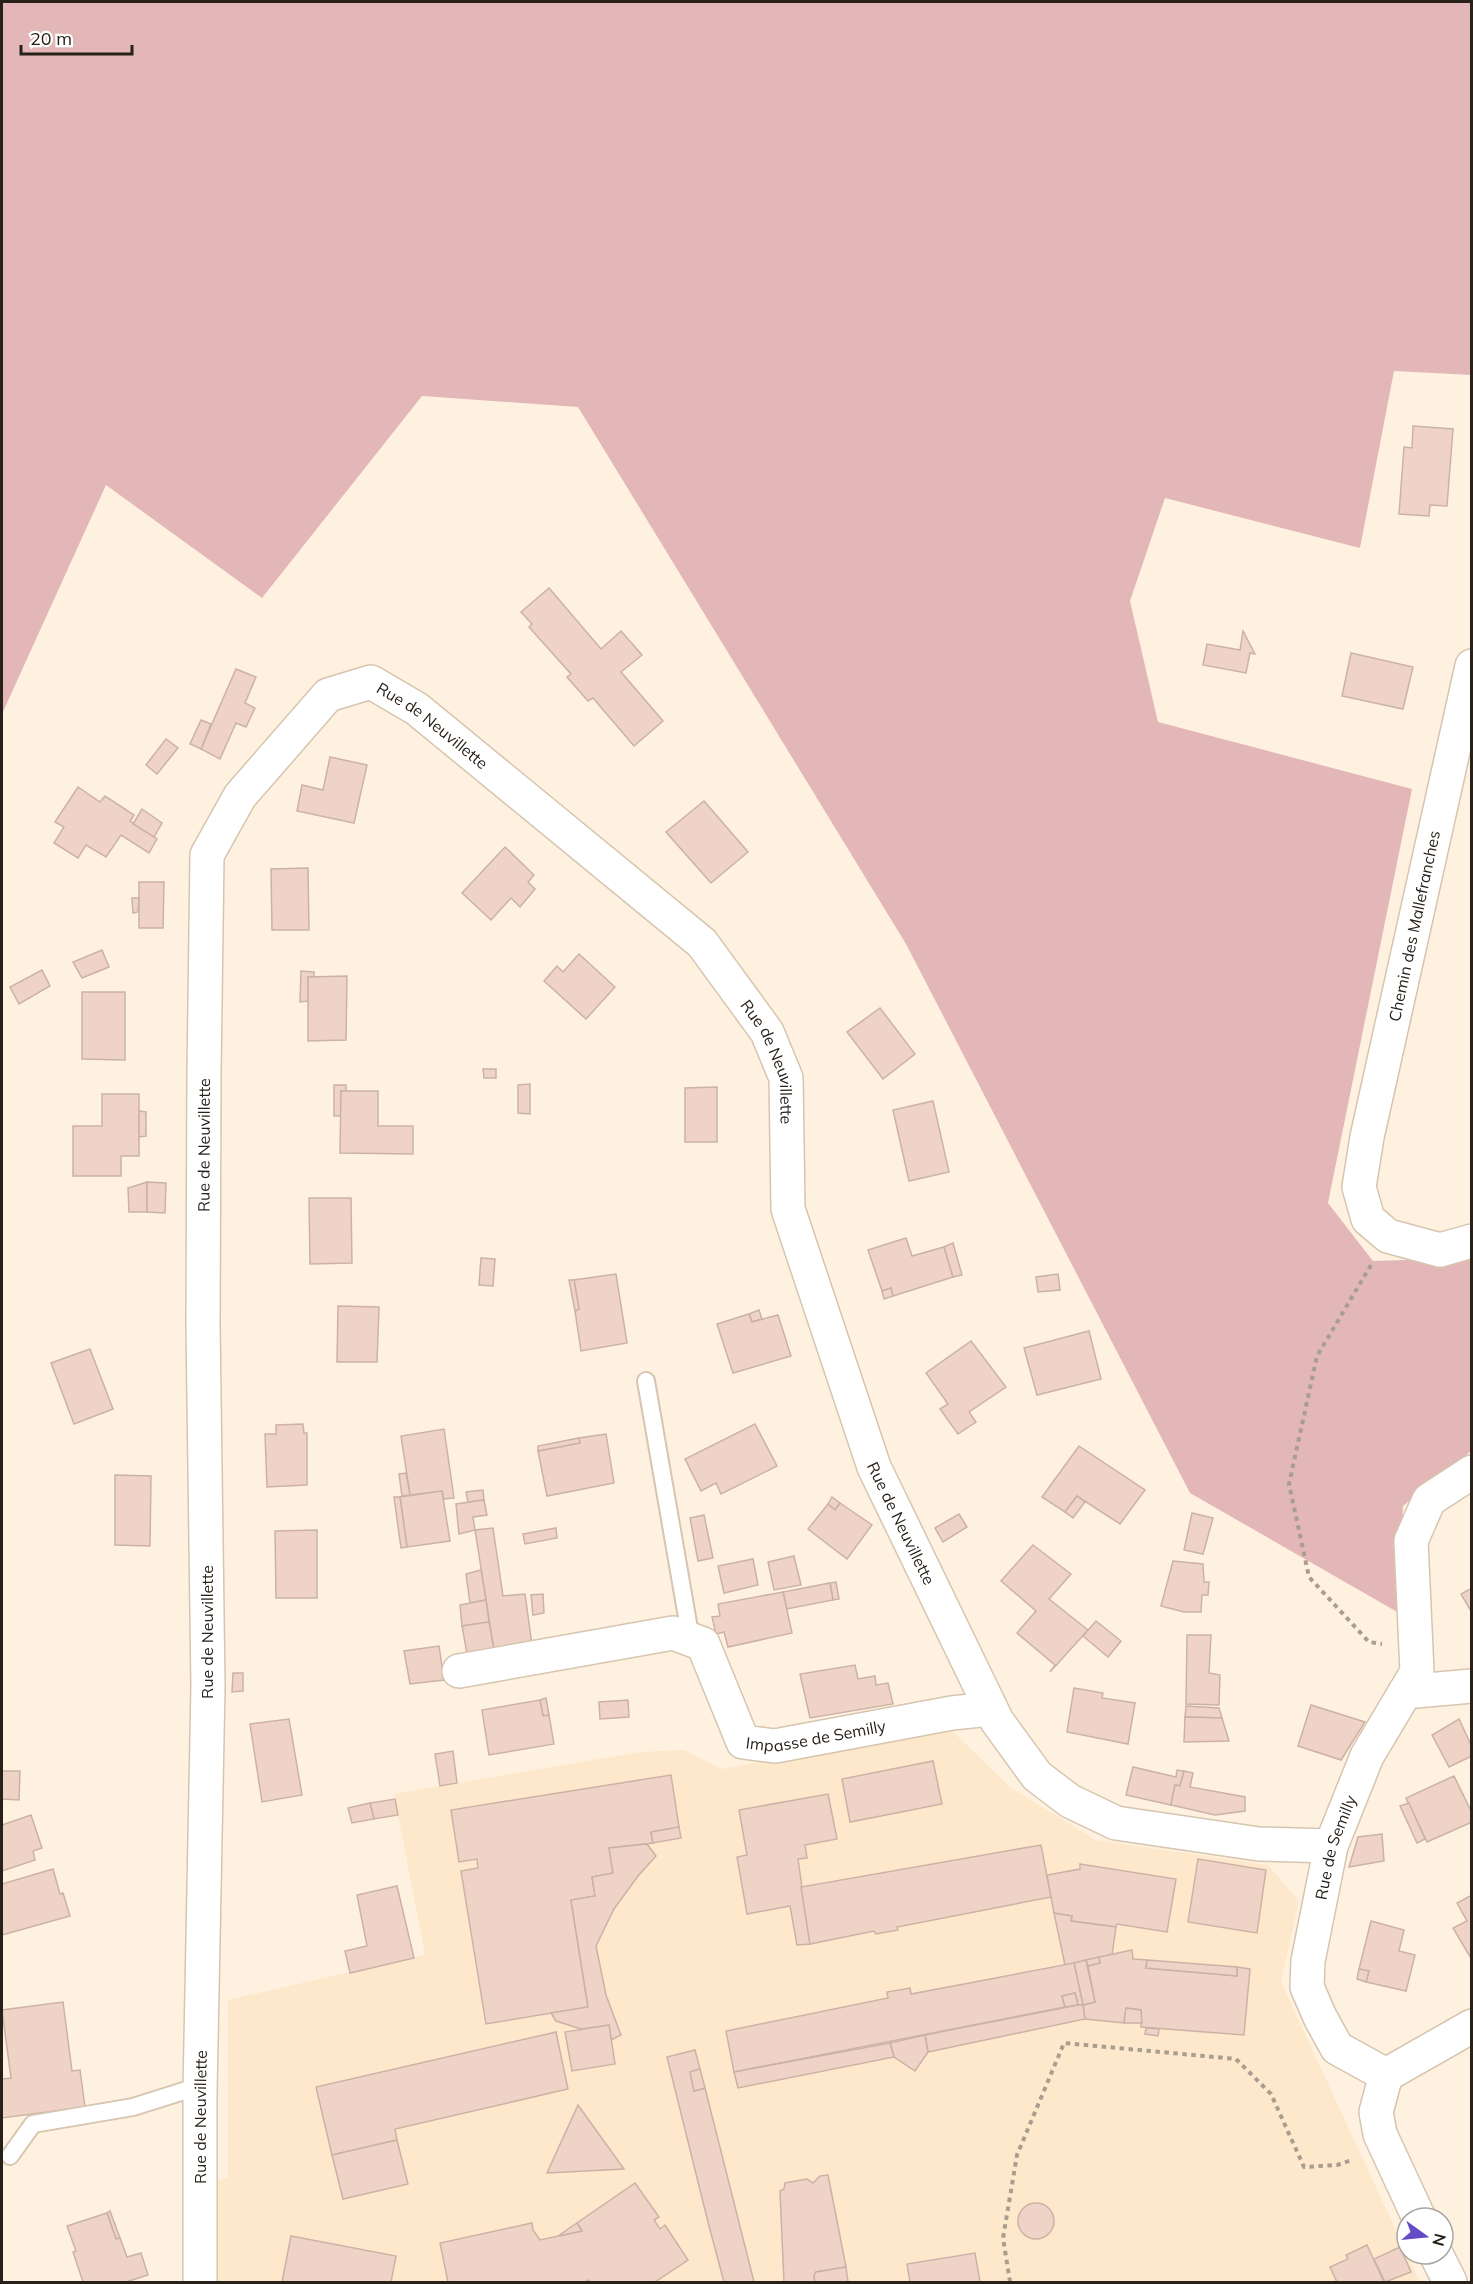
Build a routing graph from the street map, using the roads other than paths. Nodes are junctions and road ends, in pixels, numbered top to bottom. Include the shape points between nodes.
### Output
1 (1472, 666) edge
2 (1472, 1241) edge
3 (646, 1382) dead end
4 (1472, 1473) edge
5 (691, 1640) junction
6 (459, 1671) dead end
7 (1472, 1686) edge
8 (1405, 1692) junction
9 (990, 1709) junction
10 (1331, 1846) junction
11 (1472, 2026) edge
12 (1386, 2075) junction
13 (200, 2092) junction
14 (10, 2156) dead end
15 (1413, 2206) edge
16 (1442, 2266) edge
17 (200, 2283) edge
18 (1450, 2283) edge

1 - 2 street, Chemin des Mallefranches via 1359,1187 1368,1219 1388,1236 1440,1250
3 - 5 lane
4 - 8 street, Rue de Semilly via 1429,1500 1411,1541 1417,1672
5 - 6 street via 673,1633
5 - 9 street, Impasse de Semilly via 703,1644 742,1742 775,1746
7 - 8 street
8 - 10 street, Rue de Semilly via 1367,1756
9 - 10 street, Rue de Neuvillette via 1037,1776 1070,1801 1116,1823 1259,1844
9 - 13 street, Rue de Neuvillette via 874,1467 833,1348 788,1209 786,1078 767,1032 702,943 417,709 371,682 328,695 240,796 207,855 204,1325 208,1686
10 - 12 street, Rue de Semilly via 1308,1961 1307,1987 1337,2048
11 - 12 street
12 - 15 street via 1376,2112 1380,2134
13 - 14 lane via 187,2090 133,2107 33,2124
13 - 17 street, Rue de Neuvillette
16 - 18 street

